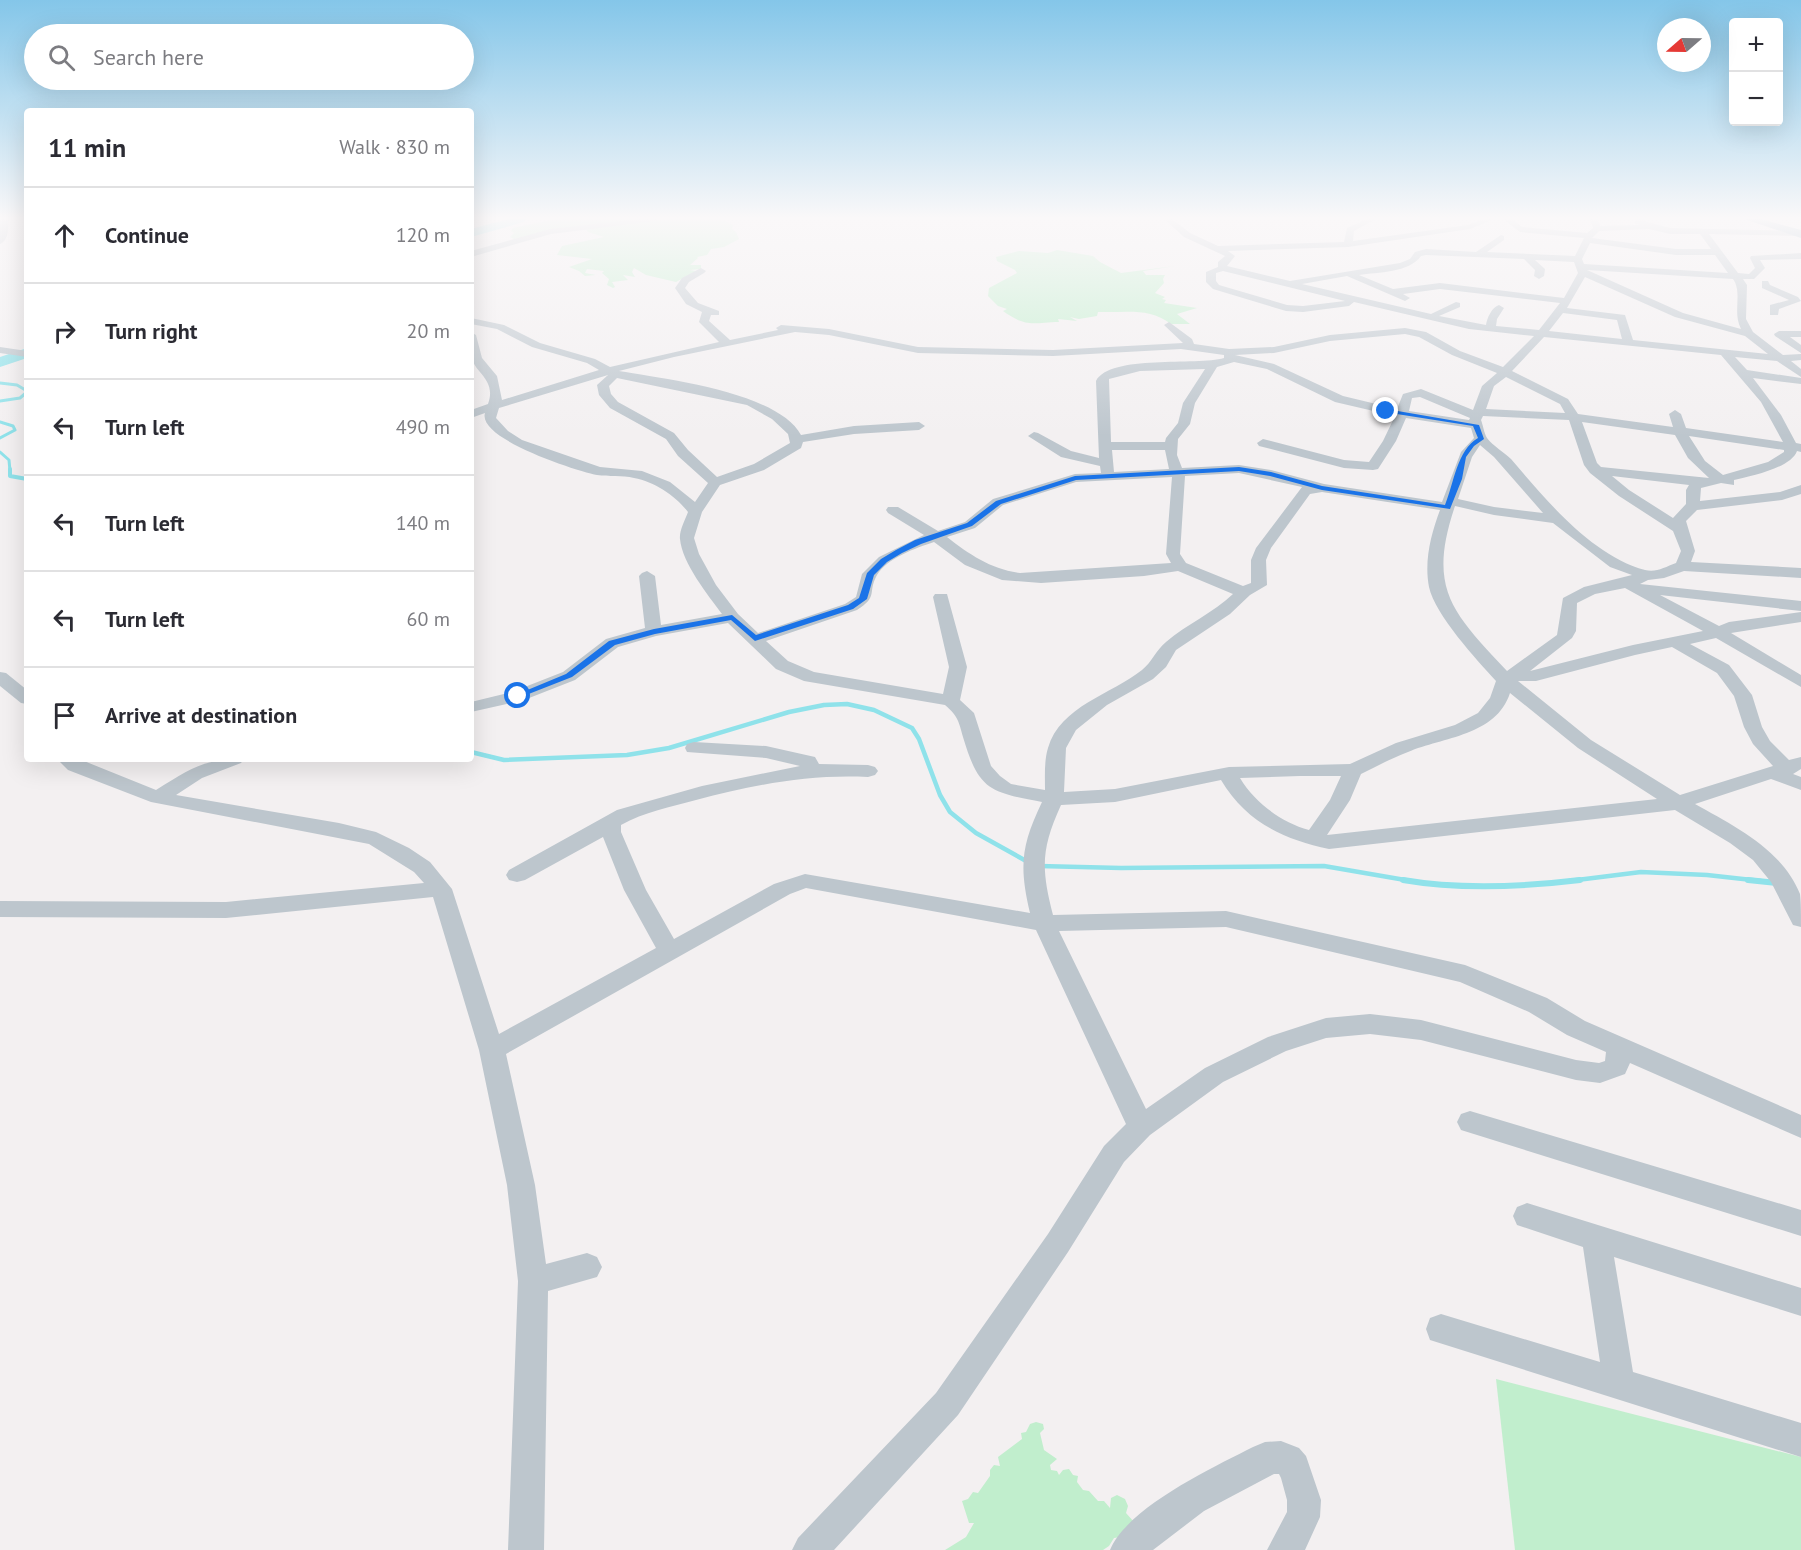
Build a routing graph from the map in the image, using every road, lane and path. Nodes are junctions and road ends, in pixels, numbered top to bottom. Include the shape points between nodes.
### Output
1 (682, 291) edge
2 (1230, 291) edge
3 (1324, 291) edge
4 (1398, 291) edge
5 (1480, 291) edge
6 (1572, 291) edge
7 (1632, 291) edge
8 (1743, 291) edge
9 (1777, 291) edge
10 (1393, 292) joint
11 (1361, 302) junction
12 (1568, 303) junction
13 (1619, 304) dead end
14 (1456, 305) dead end
15 (1387, 308) junction
16 (1499, 308) dead end
17 (1774, 313) dead end
18 (1436, 315) junction
19 (1621, 317) junction
20 (1447, 321) junction
21 (474, 323) edge
22 (1169, 325) dead end
23 (1491, 329) junction
24 (1405, 331) junction
25 (1801, 333) edge
26 (1540, 334) junction
27 (1751, 336) junction
28 (1785, 339) junction
29 (1629, 343) junction
30 (728, 344) junction
31 (474, 346) edge
32 (1186, 346) junction
33 (0, 350) edge
34 (1801, 350) edge
35 (1725, 353) junction
36 (24, 354) edge
37 (1229, 355) junction
38 (1801, 357) edge
39 (1779, 358) junction
40 (1213, 365) junction
41 (611, 372) junction
42 (1505, 372) junction
43 (1745, 374) junction
44 (1797, 378) edge
45 (1801, 394) edge
46 (492, 407) junction
47 (474, 413) edge
48 (1402, 414) junction
49 (1675, 414) dead end
50 (1574, 417) junction
51 (1479, 423) junction
52 (919, 426) dead end
53 (1679, 430) junction
54 (1034, 436) dead end
55 (797, 439) junction
56 (1263, 443) dead end
57 (1105, 446) junction
58 (1171, 446) junction
59 (1796, 448) edge
60 (1107, 469) junction
61 (1595, 470) junction
62 (1177, 472) junction
63 (1723, 480) junction
64 (715, 482) junction
65 (1705, 483) junction
66 (1322, 488) junction
67 (1801, 489) edge
68 (1782, 496) junction
69 (1801, 500) edge
70 (1449, 504) junction
71 (1693, 506) junction
72 (893, 510) dead end
73 (695, 512) junction
74 (1557, 519) junction
75 (1678, 528) junction
76 (936, 536) junction
77 (1180, 566) junction
78 (1682, 566) junction
79 (648, 576) dead end
80 (1636, 582) junction
81 (1798, 591) edge
82 (1244, 592) junction
83 (941, 597) dead end
84 (732, 617) junction
85 (1801, 617) edge
86 (654, 631) junction
87 (1719, 633) junction
88 (755, 639) junction
89 (1675, 642) junction
90 (0, 676) edge
91 (1509, 679) junction
92 (1801, 682) edge
93 (24, 696) edge
94 (951, 701) junction
95 (474, 706) edge
96 (694, 748) dead end
97 (70, 762) edge
98 (226, 762) edge
99 (1787, 768) edge
100 (1353, 770) junction
101 (812, 771) junction
102 (868, 771) dead end
103 (1227, 773) junction
104 (1801, 784) edge
105 (158, 798) junction
106 (1054, 798) junction
107 (1677, 802) junction
108 (611, 824) junction
109 (1314, 839) junction
110 (517, 875) dead end
111 (441, 889) junction
112 (0, 909) edge
113 (1801, 919) edge
114 (1044, 923) junction
115 (670, 952) junction
116 (1620, 1047) junction
117 (492, 1050) junction
118 (1470, 1122) dead end
119 (1801, 1126) edge
120 (1141, 1127) junction
121 (1527, 1215) dead end
122 (1801, 1222) edge
123 (1596, 1238) junction
124 (587, 1267) dead end
125 (533, 1281) junction
126 (1801, 1302) edge
127 (1441, 1329) dead end
128 (1619, 1384) junction
129 (1801, 1440) edge
130 (526, 1550) edge
131 (810, 1550) edge
132 (1128, 1550) edge
133 (1285, 1550) edge

1 - 30 street via 688,300 711,312 704,322
2 - 11 street via 1286,308
3 - 11 street
4 - 10 street
5 - 12 street
6 - 12 street
7 - 27 street via 1679,315
8 - 27 street via 1741,319
9 - 17 street via 1796,301 1774,307
10 - 18 street
11 - 15 street
12 - 19 street
12 - 26 street
13 - 19 street
14 - 18 street
15 - 20 street
15 - 24 street
16 - 23 street
18 - 20 street
19 - 29 street
20 - 23 street
21 - 41 street via 500,327 536,345 591,361
22 - 32 street via 1188,341
23 - 26 street
24 - 37 street via 1330,338
24 - 42 street via 1422,334 1456,353
25 - 28 street via 1779,334
26 - 29 street
26 - 42 street
27 - 28 street
27 - 39 street
28 - 34 street
29 - 35 street
30 - 32 street via 786,329 828,332 918,350 1053,353
30 - 41 street
31 - 46 street via 494,385 496,399
32 - 37 street
33 - 36 street
35 - 39 street
35 - 43 street
37 - 40 street via 1229,361
37 - 48 street via 1270,366 1339,399
38 - 39 street
39 - 44 street
40 - 57 street via 1126,371 1104,377
40 - 58 street via 1189,403 1184,424 1172,438
41 - 46 street
41 - 55 street via 751,402 776,416
41 - 64 street via 603,385 605,395 614,405 670,436
42 - 50 street via 1564,402
42 - 51 street via 1490,383
43 - 44 street
43 - 59 street
44 - 45 street
46 - 47 street
46 - 73 street via 491,420 518,443 605,473 644,476 670,488
48 - 51 street
48 - 51 street via 1407,396 1421,393
48 - 56 street via 1384,453 1373,466 1344,464
49 - 53 street
50 - 51 street
50 - 53 street
50 - 61 street
51 - 70 street via 1463,457
51 - 74 street via 1499,454
52 - 55 street
53 - 59 street
53 - 63 street via 1694,458
54 - 60 street via 1066,454
55 - 64 street via 796,445 766,464
57 - 58 street
57 - 60 street
58 - 62 street
59 - 63 street via 1774,463
60 - 62 street
60 - 76 street via 1013,496 998,502 970,525
61 - 65 street
61 - 75 street
62 - 66 street via 1239,469
62 - 77 street via 1173,554
63 - 65 street
63 - 68 street
64 - 73 street
65 - 71 street via 1696,485
66 - 70 street
66 - 82 street via 1305,490 1259,558 1259,585
67 - 68 street
68 - 69 street
68 - 71 street
70 - 74 street
70 - 91 street via 1437,545 1437,588 1465,634
71 - 75 street via 1682,513
72 - 76 street
73 - 84 street via 687,537 692,554
74 - 80 street
75 - 78 street via 1688,551
76 - 77 street via 970,562 1020,579
76 - 88 street via 884,560 870,574 863,599 850,607
77 - 82 street
78 - 80 street
78 - 81 street via 1779,572
79 - 86 street
80 - 81 street via 1653,588
80 - 87 street
80 - 91 street via 1577,594 1569,601 1568,632 1564,638
82 - 106 street via 1224,611 1170,647 1146,675 1101,701 1070,727 1057,748
83 - 94 street via 958,667
84 - 86 street
84 - 88 street
85 - 87 street via 1729,627
86 - 95 street via 612,643 569,676 543,687
87 - 89 street
87 - 92 street
88 - 94 street via 782,665 810,677
89 - 91 street
89 - 99 street via 1723,669 1743,695 1762,744
90 - 93 street
91 - 100 street via 1484,717
91 - 107 street via 1585,744
94 - 106 street via 965,713 982,767 993,780 1005,789
96 - 101 street via 746,749 796,757 808,762
97 - 105 street
98 - 105 street via 195,774
99 - 104 street
99 - 107 street
100 - 103 street
100 - 109 street via 1340,800
101 - 102 street
101 - 108 street via 762,778 638,809 622,814
103 - 106 street via 1115,796
103 - 109 street via 1252,808 1283,828
105 - 111 street via 376,839 422,867
106 - 114 street via 1034,849 1034,882
107 - 109 street via 1362,839
107 - 113 street via 1767,862 1785,884
108 - 110 street
108 - 115 street via 635,890
111 - 112 street via 226,910
111 - 117 street
114 - 115 street via 805,882 782,889
114 - 116 street via 1226,919 1465,974
114 - 120 street
115 - 117 street
116 - 119 street
116 - 120 street via 1616,1067 1600,1073 1421,1030 1370,1024 1326,1028 1277,1044 1215,1075
117 - 125 street via 521,1185
118 - 122 street
120 - 131 street via 1114,1154 947,1404
121 - 123 street
123 - 126 street
123 - 128 street
124 - 125 street
125 - 130 street
127 - 128 street
128 - 129 street
132 - 133 street via 1142,1535 1211,1487 1274,1456 1286,1459 1298,1470 1305,1502 1304,1514

